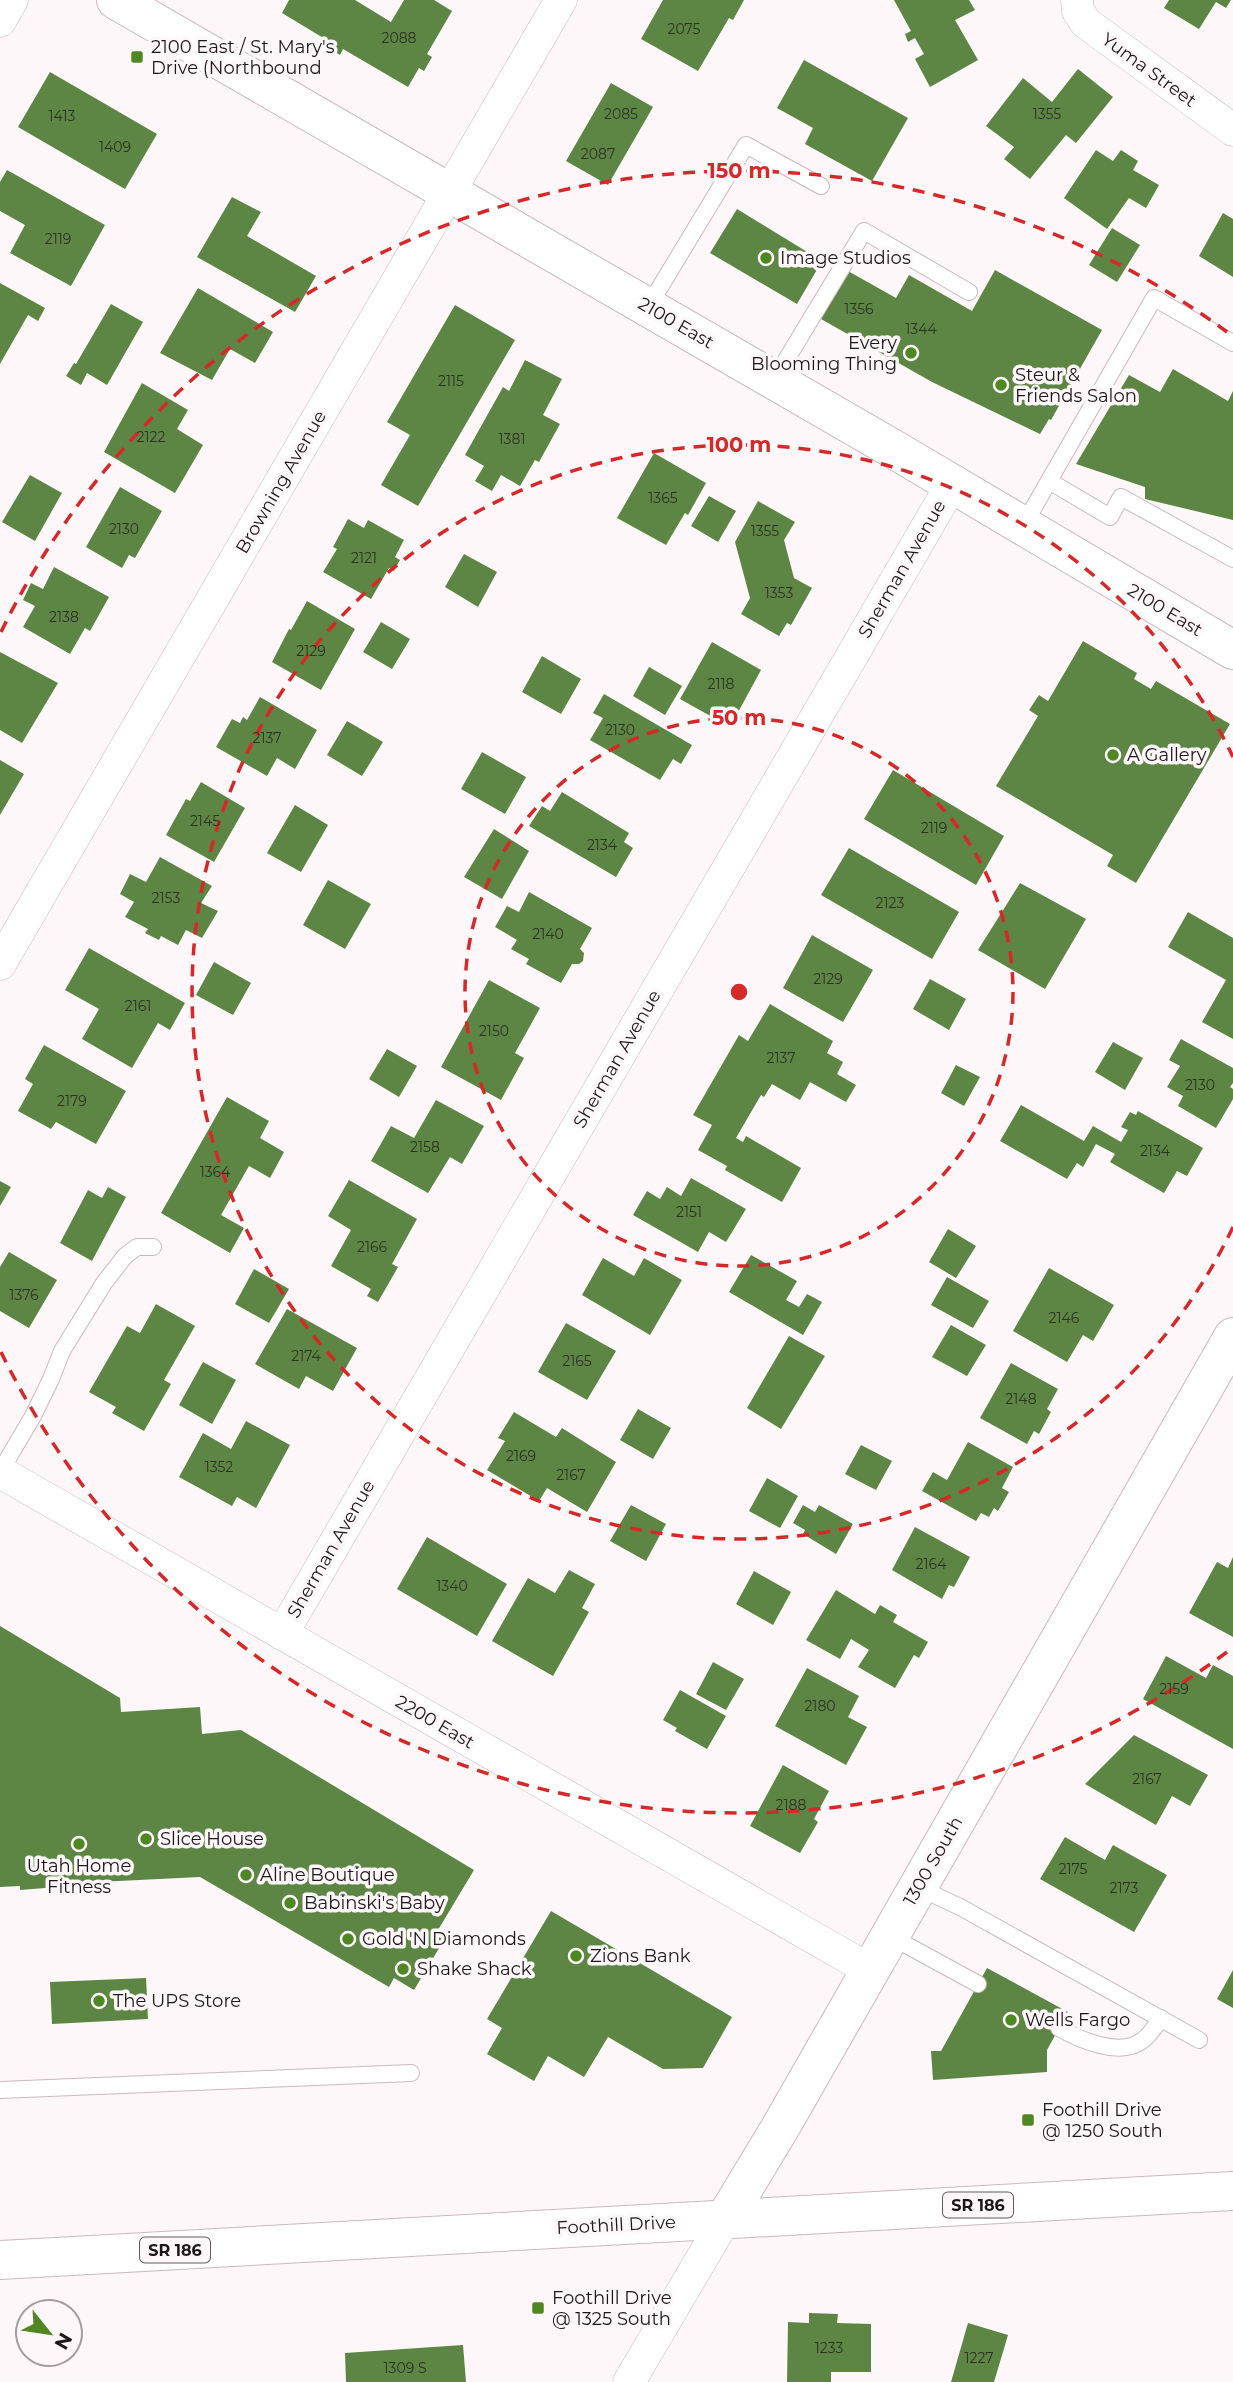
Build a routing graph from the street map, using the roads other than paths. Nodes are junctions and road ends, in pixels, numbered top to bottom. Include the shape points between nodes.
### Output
1 (12, 0) edge
2 (116, 0) edge
3 (561, 0) edge
4 (1077, 0) edge
5 (0, 21) edge
6 (1233, 130) edge
7 (821, 186) dead end
8 (450, 193) junction
9 (969, 292) dead end
10 (648, 307) junction
11 (1233, 343) edge
12 (774, 380) junction
13 (1049, 481) junction
14 (952, 484) junction
15 (1023, 526) junction
16 (1233, 559) edge
17 (1233, 650) edge
18 (0, 964) edge
19 (153, 1247) dead end
20 (1233, 1337) edge
21 (0, 1472) edge
22 (282, 1634) junction
23 (918, 1887) junction
24 (890, 1936) junction
25 (870, 1970) junction
26 (978, 1984) dead end
27 (1161, 2018) junction
28 (1059, 2028) dead end
29 (1199, 2040) dead end
30 (411, 2073) dead end
31 (0, 2090) edge
32 (1232, 2188) edge
33 (725, 2219) junction
34 (0, 2260) edge
35 (629, 2382) edge

1 - 5 street
2 - 8 street, 2100 East
3 - 8 street, Browning Avenue
4 - 6 street, Yuma Street via 1086,23
7 - 10 lane via 746,145
8 - 10 street, 2100 East
8 - 18 street, Browning Avenue
9 - 12 lane via 864,231
10 - 12 street, 2100 East
11 - 13 lane via 1154,298
12 - 14 street, 2100 East
13 - 15 lane
13 - 16 lane via 1110,517 1121,497
14 - 15 street, 2100 East
14 - 22 street, Sherman Avenue
15 - 17 street, 2100 East
19 - 21 lane via 137,1247 125,1256 92,1302
20 - 23 street, 1300 South
21 - 22 street, 2200 East
22 - 25 street, 2200 East
23 - 24 street, 1300 South
23 - 27 lane
24 - 25 street, 1300 South
24 - 26 lane
25 - 33 street, 1300 South
27 - 28 lane via 1142,2042 1116,2048 1080,2040
27 - 29 lane
30 - 31 lane
32 - 33 street, Foothill Drive / SR 186
33 - 34 street, Foothill Drive / SR 186
33 - 35 street, 1300 South

